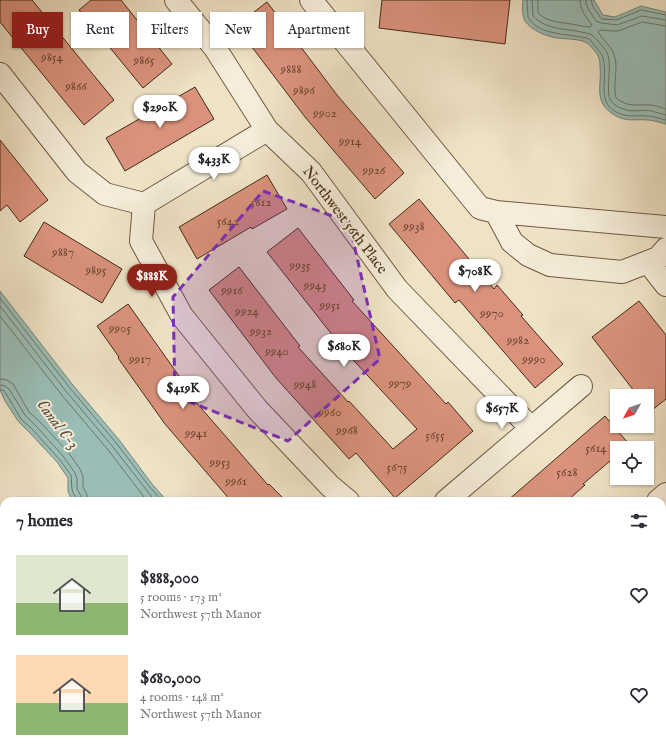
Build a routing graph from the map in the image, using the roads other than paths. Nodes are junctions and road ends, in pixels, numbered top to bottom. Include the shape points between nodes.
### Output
1 (176, 0) edge
2 (311, 0) edge
3 (0, 74) edge
4 (267, 130) junction
5 (144, 204) junction
6 (496, 212) junction
7 (666, 227) edge
8 (666, 249) edge
9 (648, 262) junction
10 (666, 284) edge
11 (581, 386) dead end
12 (531, 428) junction
13 (343, 497) edge
14 (451, 497) edge

1 - 4 street, Northwest 56th Place via 215,48
2 - 6 street via 480,208
3 - 5 street via 78,172 105,194
4 - 5 street
4 - 12 street, Northwest 56th Place via 311,172 397,289
5 - 13 street via 141,241 182,316 257,409
6 - 7 street
6 - 9 street via 512,242 528,255 550,265 622,272
8 - 9 street via 658,258
9 - 10 street
11 - 12 street
12 - 14 street

